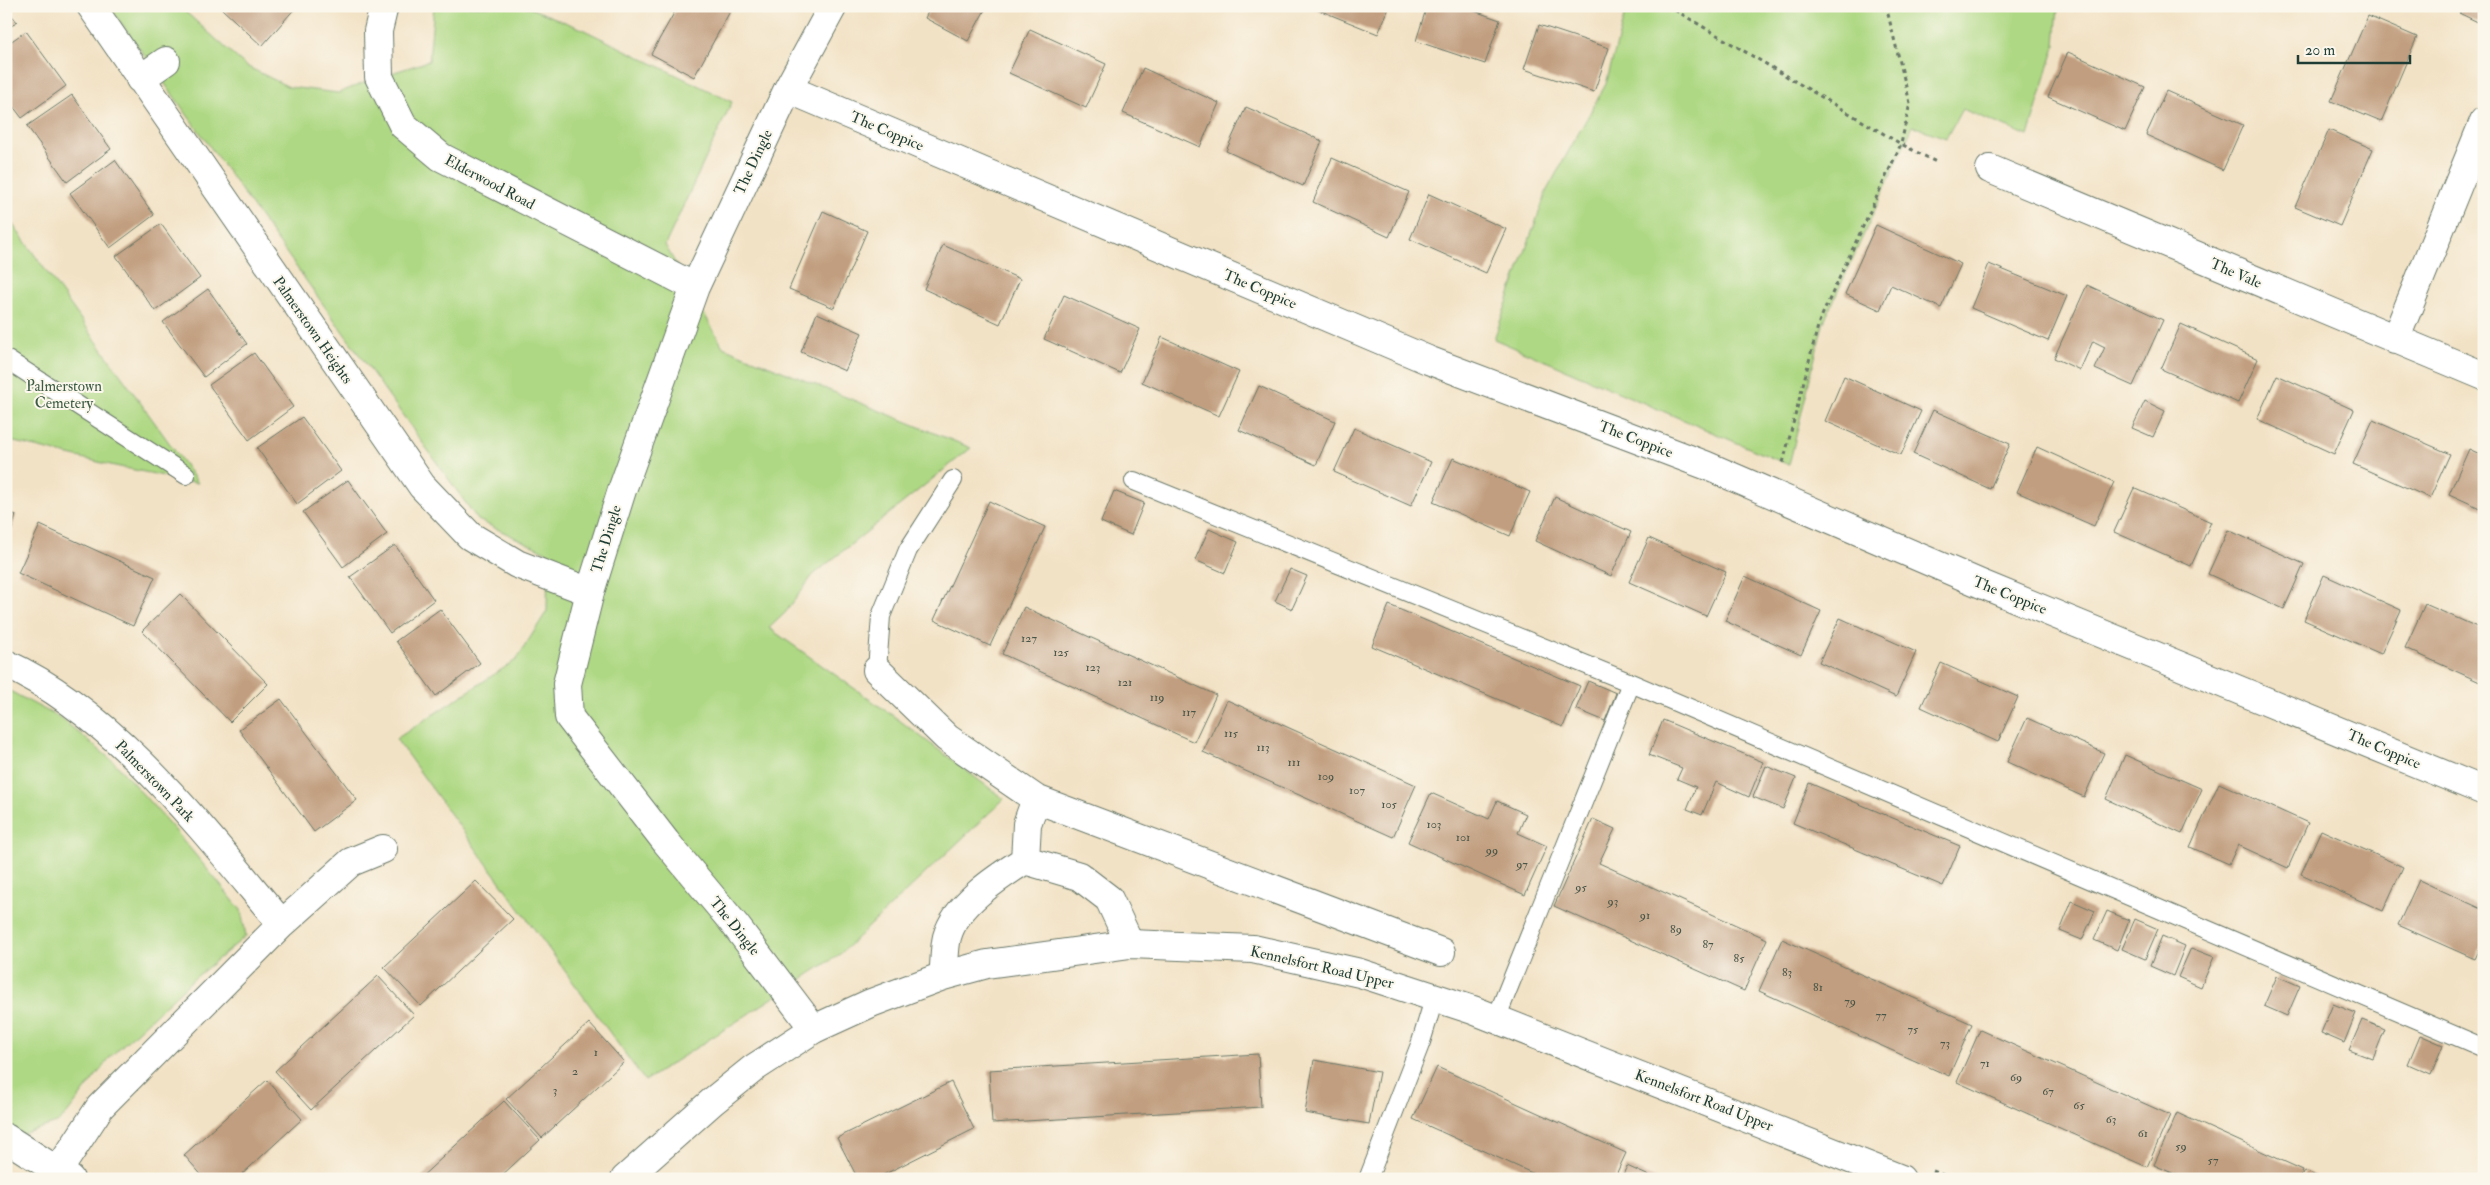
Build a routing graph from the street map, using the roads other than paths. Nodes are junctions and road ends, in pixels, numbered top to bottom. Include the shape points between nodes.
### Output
1 (91, 6) edge
2 (384, 6) edge
3 (834, 6) edge
4 (166, 61) dead end
5 (140, 78) junction
6 (788, 89) junction
7 (2484, 121) edge
8 (1990, 169) dead end
9 (695, 287) junction
10 (2395, 340) junction
11 (6, 359) edge
12 (2484, 376) edge
13 (186, 475) dead end
14 (953, 480) dead end
15 (1134, 481) dead end
16 (590, 592) junction
17 (6, 664) edge
18 (878, 670) joint
19 (1631, 683) junction
20 (2484, 791) edge
21 (1036, 799) junction
22 (383, 849) dead end
23 (1025, 860) junction
24 (282, 924) junction
25 (1130, 944) junction
26 (1441, 952) dead end
27 (943, 976) junction
28 (1435, 996) junction
29 (1496, 1019) junction
30 (814, 1029) junction
31 (2484, 1048) edge
32 (6, 1138) edge
33 (64, 1175) edge
34 (624, 1179) edge
35 (1368, 1179) edge
36 (1900, 1179) edge

1 - 5 street, Palmerstown Heights
2 - 9 street, Elderwood Road via 378,31 379,78 403,125 441,157
3 - 6 street, The Dingle
4 - 5 street
5 - 16 street, Palmerstown Heights via 422,486 470,536 517,564
6 - 9 street, The Dingle
6 - 20 street, The Coppice via 1428,360 1705,465 1979,583
7 - 10 street
8 - 10 street, The Vale
9 - 16 street, The Dingle via 622,490
10 - 12 street, The Vale
11 - 13 lane
14 - 18 lane via 908,550 881,616
15 - 19 lane
16 - 30 street, The Dingle via 566,684 569,717
17 - 24 street, Palmerstown Park via 71,702 128,750 212,841
18 - 21 street via 947,738
19 - 29 lane
19 - 31 lane
21 - 23 street via 1027,824
21 - 26 street
22 - 24 street via 351,862
23 - 25 street via 1079,876 1109,900
23 - 27 street via 997,877 958,914 947,936
24 - 33 street via 100,1107
25 - 27 street, Kennelsfort Road Upper via 987,964
25 - 28 street, Kennelsfort Road Upper via 1253,949 1360,973
27 - 30 street, Kennelsfort Road Upper
28 - 29 street, Kennelsfort Road Upper
28 - 35 lane via 1421,1042
29 - 36 street, Kennelsfort Road Upper
30 - 34 street, Kennelsfort Road Upper via 754,1068
32 - 33 street

